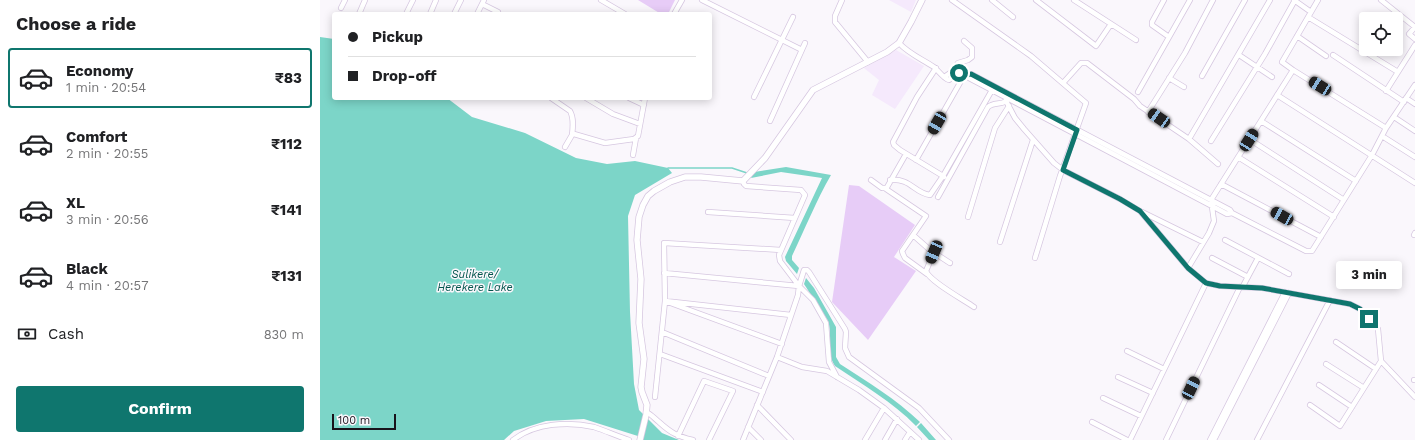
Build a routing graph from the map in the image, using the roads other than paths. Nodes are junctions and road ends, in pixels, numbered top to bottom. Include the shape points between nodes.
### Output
1 (345, 0) edge
2 (365, 0) edge
3 (413, 0) edge
4 (436, 0) edge
5 (461, 0) edge
6 (601, 0) edge
7 (682, 0) edge
8 (702, 0) edge
9 (842, 0) edge
10 (922, 0) edge
11 (952, 0) edge
12 (992, 0) edge
13 (1036, 0) edge
14 (1074, 0) edge
15 (1164, 0) edge
16 (1190, 0) edge
17 (1213, 0) edge
18 (1245, 0) edge
19 (1270, 0) edge
20 (1295, 0) edge
21 (1318, 0) edge
22 (1381, 0) edge
23 (483, 2) edge
24 (341, 8) dead end
25 (360, 12) edge
26 (407, 12) edge
27 (431, 12) edge
28 (455, 12) edge
29 (478, 12) edge
30 (498, 12) dead end
31 (622, 12) edge
32 (675, 12) edge
33 (1311, 12) junction
34 (794, 17) dead end
35 (1013, 17) dead end
36 (1308, 17) junction
37 (1111, 24) junction
38 (1415, 27) edge
39 (1297, 36) junction
40 (1169, 37) junction
41 (1415, 39) edge
42 (782, 40) junction
43 (1136, 40) dead end
44 (964, 41) dead end
45 (805, 43) dead end
46 (899, 43) junction
47 (1415, 45) edge
48 (802, 50) junction
49 (1239, 55) junction
50 (1326, 56) dead end
51 (1333, 56) dead end
52 (868, 62) junction
53 (1257, 67) junction
54 (936, 68) junction
55 (1293, 70) junction
56 (1398, 72) junction
57 (966, 74) junction
58 (1202, 76) dead end
59 (944, 77) junction
60 (1272, 77) dead end
61 (1169, 78) junction
62 (1063, 83) junction
63 (1415, 85) edge
64 (1184, 87) dead end
65 (992, 90) junction
66 (1386, 91) junction
67 (1138, 92) dead end
68 (1277, 95) junction
69 (754, 97) dead end
70 (1006, 99) junction
71 (555, 100) edge
72 (589, 100) edge
73 (633, 100) edge
74 (645, 100) edge
75 (1405, 100) junction
76 (1415, 104) edge
77 (644, 105) junction
78 (1009, 106) junction
79 (1148, 112) junction
80 (1394, 117) junction
81 (770, 121) dead end
82 (1261, 121) junction
83 (640, 124) junction
84 (1386, 128) junction
85 (1415, 131) edge
86 (1076, 132) junction
87 (572, 135) junction
88 (1382, 136) junction
89 (636, 138) junction
90 (1189, 139) junction
91 (1033, 140) junction
92 (1249, 140) junction
93 (1211, 141) dead end
94 (565, 147) dead end
95 (906, 154) junction
96 (633, 155) dead end
97 (1372, 155) junction
98 (1238, 157) junction
99 (1415, 157) edge
100 (916, 160) junction
101 (1218, 164) dead end
102 (1063, 170) junction
103 (943, 176) junction
104 (745, 179) junction
105 (948, 179) junction
106 (871, 180) dead end
107 (890, 180) junction
108 (1356, 181) junction
109 (1415, 183) edge
110 (1221, 184) junction
111 (886, 188) junction
112 (938, 197) dead end
113 (1211, 200) junction
114 (1344, 200) junction
115 (1212, 206) junction
116 (1140, 211) junction
117 (708, 212) dead end
118 (1232, 213) junction
119 (968, 217) dead end
120 (1334, 217) junction
121 (795, 218) junction
122 (913, 235) junction
123 (1321, 237) junction
124 (1225, 240) dead end
125 (1000, 242) dead end
126 (1203, 242) junction
127 (781, 250) junction
128 (934, 252) junction
129 (1035, 258) dead end
130 (1212, 258) dead end
131 (1258, 258) junction
132 (950, 263) dead end
133 (1188, 268) junction
134 (664, 273) junction
135 (927, 274) junction
136 (1289, 274) dead end
137 (1248, 277) junction
138 (1206, 283) junction
139 (799, 286) junction
140 (1241, 287) junction
141 (1287, 292) junction
142 (1330, 300) junction
143 (665, 301) junction
144 (974, 307) dead end
145 (791, 315) junction
146 (662, 332) junction
147 (1336, 342) dead end
148 (782, 344) junction
149 (1127, 351) dead end
150 (660, 354) junction
151 (778, 357) junction
152 (1381, 361) junction
153 (1326, 364) dead end
154 (1164, 369) junction
155 (1376, 369) junction
156 (769, 376) junction
157 (837, 377) junction
158 (1118, 377) dead end
159 (1319, 385) dead end
160 (1364, 388) junction
161 (763, 392) junction
162 (1153, 393) junction
163 (655, 397) dead end
164 (1103, 398) dead end
165 (1415, 398) edge
166 (757, 405) junction
167 (1310, 405) dead end
168 (1352, 407) junction
169 (884, 408) junction
170 (646, 413) junction
171 (1141, 416) junction
172 (897, 419) junction
173 (1092, 422) dead end
174 (748, 427) junction
175 (910, 432) junction
176 (678, 436) junction
177 (513, 440) edge
178 (629, 440) edge
179 (640, 440) edge
180 (693, 440) edge
181 (709, 440) edge
182 (743, 440) edge
183 (761, 440) edge
184 (791, 440) edge
185 (865, 440) edge
186 (885, 440) edge
187 (905, 440) edge
188 (919, 440) edge
189 (949, 440) edge
190 (1128, 440) edge
191 (1166, 440) edge
192 (1210, 440) edge
193 (1214, 440) edge
194 (1257, 440) edge

1 - 24 street
2 - 25 street
3 - 26 street
4 - 27 street
5 - 28 street
6 - 31 street
7 - 32 street
8 - 42 street
9 - 52 street via 834,22
10 - 46 street
11 - 62 street via 1031,56
12 - 35 street
13 - 37 street via 1096,46
14 - 37 street
15 - 40 street via 1152,25
16 - 40 street
17 - 61 street
18 - 58 street
19 - 49 street
20 - 33 street
20 - 53 street
21 - 33 street
22 - 38 street
23 - 29 street
23 - 30 street
33 - 36 street
34 - 42 street
36 - 39 street
36 - 56 street
37 - 43 street
38 - 41 street via 1409,34
39 - 50 street
39 - 55 street via 1282,62
40 - 67 street
42 - 48 street
42 - 69 street
44 - 59 street via 972,48 972,57 958,63 953,71
45 - 48 street
46 - 52 street
46 - 54 street via 908,52
47 - 56 street
48 - 81 street
49 - 53 street
49 - 90 street
51 - 66 street
52 - 104 street via 813,90 765,158
53 - 60 street
53 - 93 street
54 - 59 street
54 - 95 street via 893,140 894,145
55 - 68 street
55 - 84 street
56 - 66 street
57 - 59 street via 959,73 949,80
57 - 65 street
57 - 86 street via 971,74
57 - 100 street
61 - 64 street
61 - 79 street
62 - 79 street via 1081,63 1085,63
62 - 86 street via 1086,103
63 - 75 street
65 - 70 street
65 - 103 street
66 - 75 street
68 - 82 street
68 - 97 street
70 - 78 street
70 - 86 street
70 - 105 street via 1002,104 988,107
71 - 87 street via 572,113
72 - 83 street via 613,114
73 - 77 street
74 - 77 street
75 - 76 street
75 - 80 street
77 - 83 street
78 - 91 street
78 - 119 street via 995,128
79 - 90 street
80 - 84 street
80 - 85 street
82 - 92 street
82 - 108 street
83 - 89 street
84 - 88 street
86 - 102 street
86 - 113 street
86 - 115 street
87 - 89 street via 605,143
87 - 94 street
88 - 97 street
88 - 99 street
89 - 96 street
90 - 101 street
91 - 102 street
91 - 125 street
92 - 98 street
92 - 114 street
95 - 100 street
95 - 107 street
97 - 108 street
97 - 109 street
98 - 110 street
98 - 120 street
100 - 103 street
102 - 116 street
102 - 129 street
103 - 105 street
103 - 107 street via 930,195 902,180
104 - 121 street via 746,186 803,190 805,197
104 - 170 street via 684,177 654,190 643,205 639,216 637,240 644,359 641,387
105 - 112 street
106 - 111 street
107 - 111 street
108 - 114 street
110 - 113 street
110 - 123 street
111 - 122 street via 926,216
113 - 115 street
113 - 118 street
114 - 120 street
115 - 118 street via 1227,214
115 - 126 street via 1214,221
116 - 126 street
116 - 133 street
117 - 121 street
118 - 123 street via 1306,251 1312,251
120 - 123 street
121 - 127 street
122 - 128 street
122 - 135 street via 902,251 903,254
124 - 131 street
126 - 133 street
127 - 134 street via 664,243
127 - 139 street via 780,261
128 - 132 street
128 - 135 street
130 - 137 street
131 - 136 street
131 - 137 street
133 - 138 street
134 - 139 street
134 - 143 street
135 - 144 street
137 - 140 street
138 - 140 street
138 - 154 street
139 - 145 street
139 - 157 street via 813,300 826,323 829,362
139 - 189 street via 804,270 807,270 845,329 845,351 853,362 919,408
140 - 141 street
140 - 191 street
141 - 142 street
141 - 192 street
141 - 193 street
142 - 152 street via 1360,309 1378,329
142 - 194 street
143 - 145 street
143 - 146 street
143 - 148 street
145 - 148 street
146 - 150 street
146 - 156 street
147 - 155 street
148 - 151 street
149 - 154 street
150 - 161 street
150 - 163 street
151 - 156 street
151 - 157 street via 802,367 827,371
152 - 155 street
152 - 165 street
153 - 160 street
154 - 162 street
155 - 160 street
156 - 161 street
157 - 169 street
158 - 162 street
159 - 168 street
160 - 168 street
161 - 166 street
162 - 171 street
164 - 171 street
166 - 174 street
166 - 184 street
167 - 168 street via 1340,426
169 - 172 street
169 - 185 street
170 - 176 street via 651,414
170 - 179 street
171 - 190 street
172 - 175 street
172 - 186 street
173 - 190 street
174 - 182 street
174 - 183 street
175 - 187 street
175 - 188 street
176 - 180 street
176 - 181 street via 704,381 733,392
177 - 178 street via 521,434 543,426 570,423 594,427

